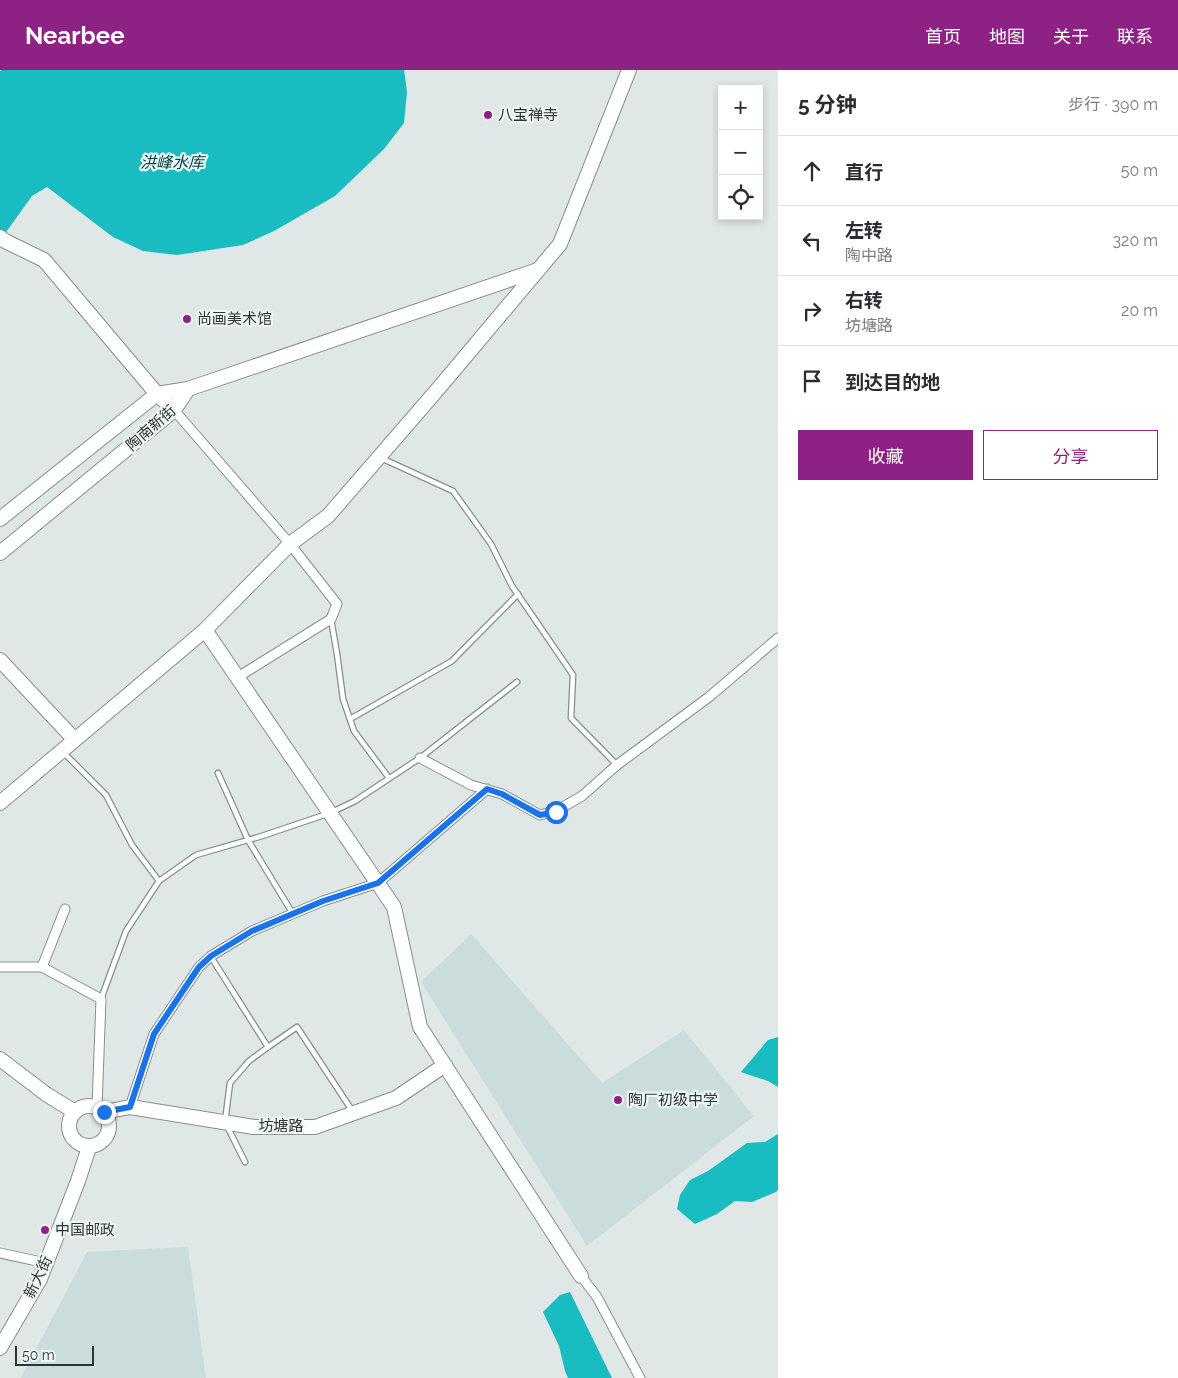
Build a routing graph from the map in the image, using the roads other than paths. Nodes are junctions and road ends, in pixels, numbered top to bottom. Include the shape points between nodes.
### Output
1 (629, 70) edge
2 (0, 237) edge
3 (536, 271) junction
4 (188, 389) junction
5 (157, 394) junction
6 (174, 410) junction
7 (379, 457) junction
8 (0, 519) edge
9 (290, 544) junction
10 (0, 553) edge
11 (518, 594) junction
12 (331, 619) junction
13 (205, 630) junction
14 (778, 638) edge
15 (0, 660) edge
16 (238, 677) junction
17 (517, 682) dead end
18 (350, 719) junction
19 (74, 739) junction
20 (61, 751) junction
21 (420, 758) junction
22 (617, 764) junction
23 (218, 774) dead end
24 (389, 778) junction
25 (487, 789) junction
26 (0, 803) edge
27 (330, 812) junction
28 (248, 840) junction
29 (159, 881) junction
30 (378, 883) junction
31 (65, 909) dead end
32 (293, 914) junction
33 (211, 956) junction
34 (0, 967) edge
35 (42, 967) junction
36 (101, 999) junction
37 (268, 1047) junction
38 (0, 1059) edge
39 (445, 1065) junction
40 (130, 1107) junction
41 (101, 1110) junction
42 (75, 1112) junction
43 (354, 1113) junction
44 (225, 1122) junction
45 (89, 1146) junction
46 (245, 1162) dead end
47 (0, 1253) edge
48 (46, 1263) junction
49 (581, 1276) joint
50 (0, 1348) edge
51 (640, 1378) edge

1 - 3 street via 560,244
2 - 5 street via 44,260
3 - 4 street
3 - 7 street
4 - 5 street, 陶南新街
4 - 6 street, 陶南新街
5 - 6 street
5 - 8 street, 陶南新街
6 - 9 street
6 - 10 street, 陶南新街
7 - 9 street via 328,516
7 - 11 lane via 453,491 491,544
9 - 12 street via 337,604
9 - 13 street
11 - 18 lane via 452,661
11 - 22 lane via 573,676 571,718
12 - 16 street
12 - 18 lane via 343,699
13 - 16 street
13 - 19 street
14 - 22 street via 709,697
15 - 19 street
16 - 27 street
17 - 21 lane
18 - 24 lane via 354,731
19 - 20 street
20 - 26 street
20 - 29 lane via 106,795 132,845
21 - 24 lane
21 - 25 street via 471,785
22 - 25 street via 582,796 556,812 540,815
23 - 28 lane
24 - 27 lane via 355,801
25 - 30 street
27 - 28 lane
27 - 30 street
28 - 29 lane via 196,854
28 - 32 lane
29 - 36 lane via 126,930
30 - 32 street
30 - 39 street via 394,906 420,1027
31 - 35 street
32 - 33 street via 252,931
33 - 37 lane
33 - 40 street via 199,967 154,1034
34 - 35 street
35 - 36 street
36 - 41 street
37 - 43 lane via 296,1027
37 - 44 lane via 249,1061 230,1083
38 - 42 street
39 - 43 street, 坊塘路 via 396,1098
39 - 49 street
40 - 41 street, 坊塘路
40 - 44 street, 坊塘路
41 - 42 street via 90,1106
41 - 45 street via 108,1119 108,1134 97,1145
42 - 45 street via 70,1118 70,1134 81,1145
43 - 44 street, 坊塘路 via 315,1127 254,1127
44 - 46 lane
45 - 48 street, 新大街
47 - 48 street
48 - 50 street, 新大街
49 - 51 street via 597,1297

